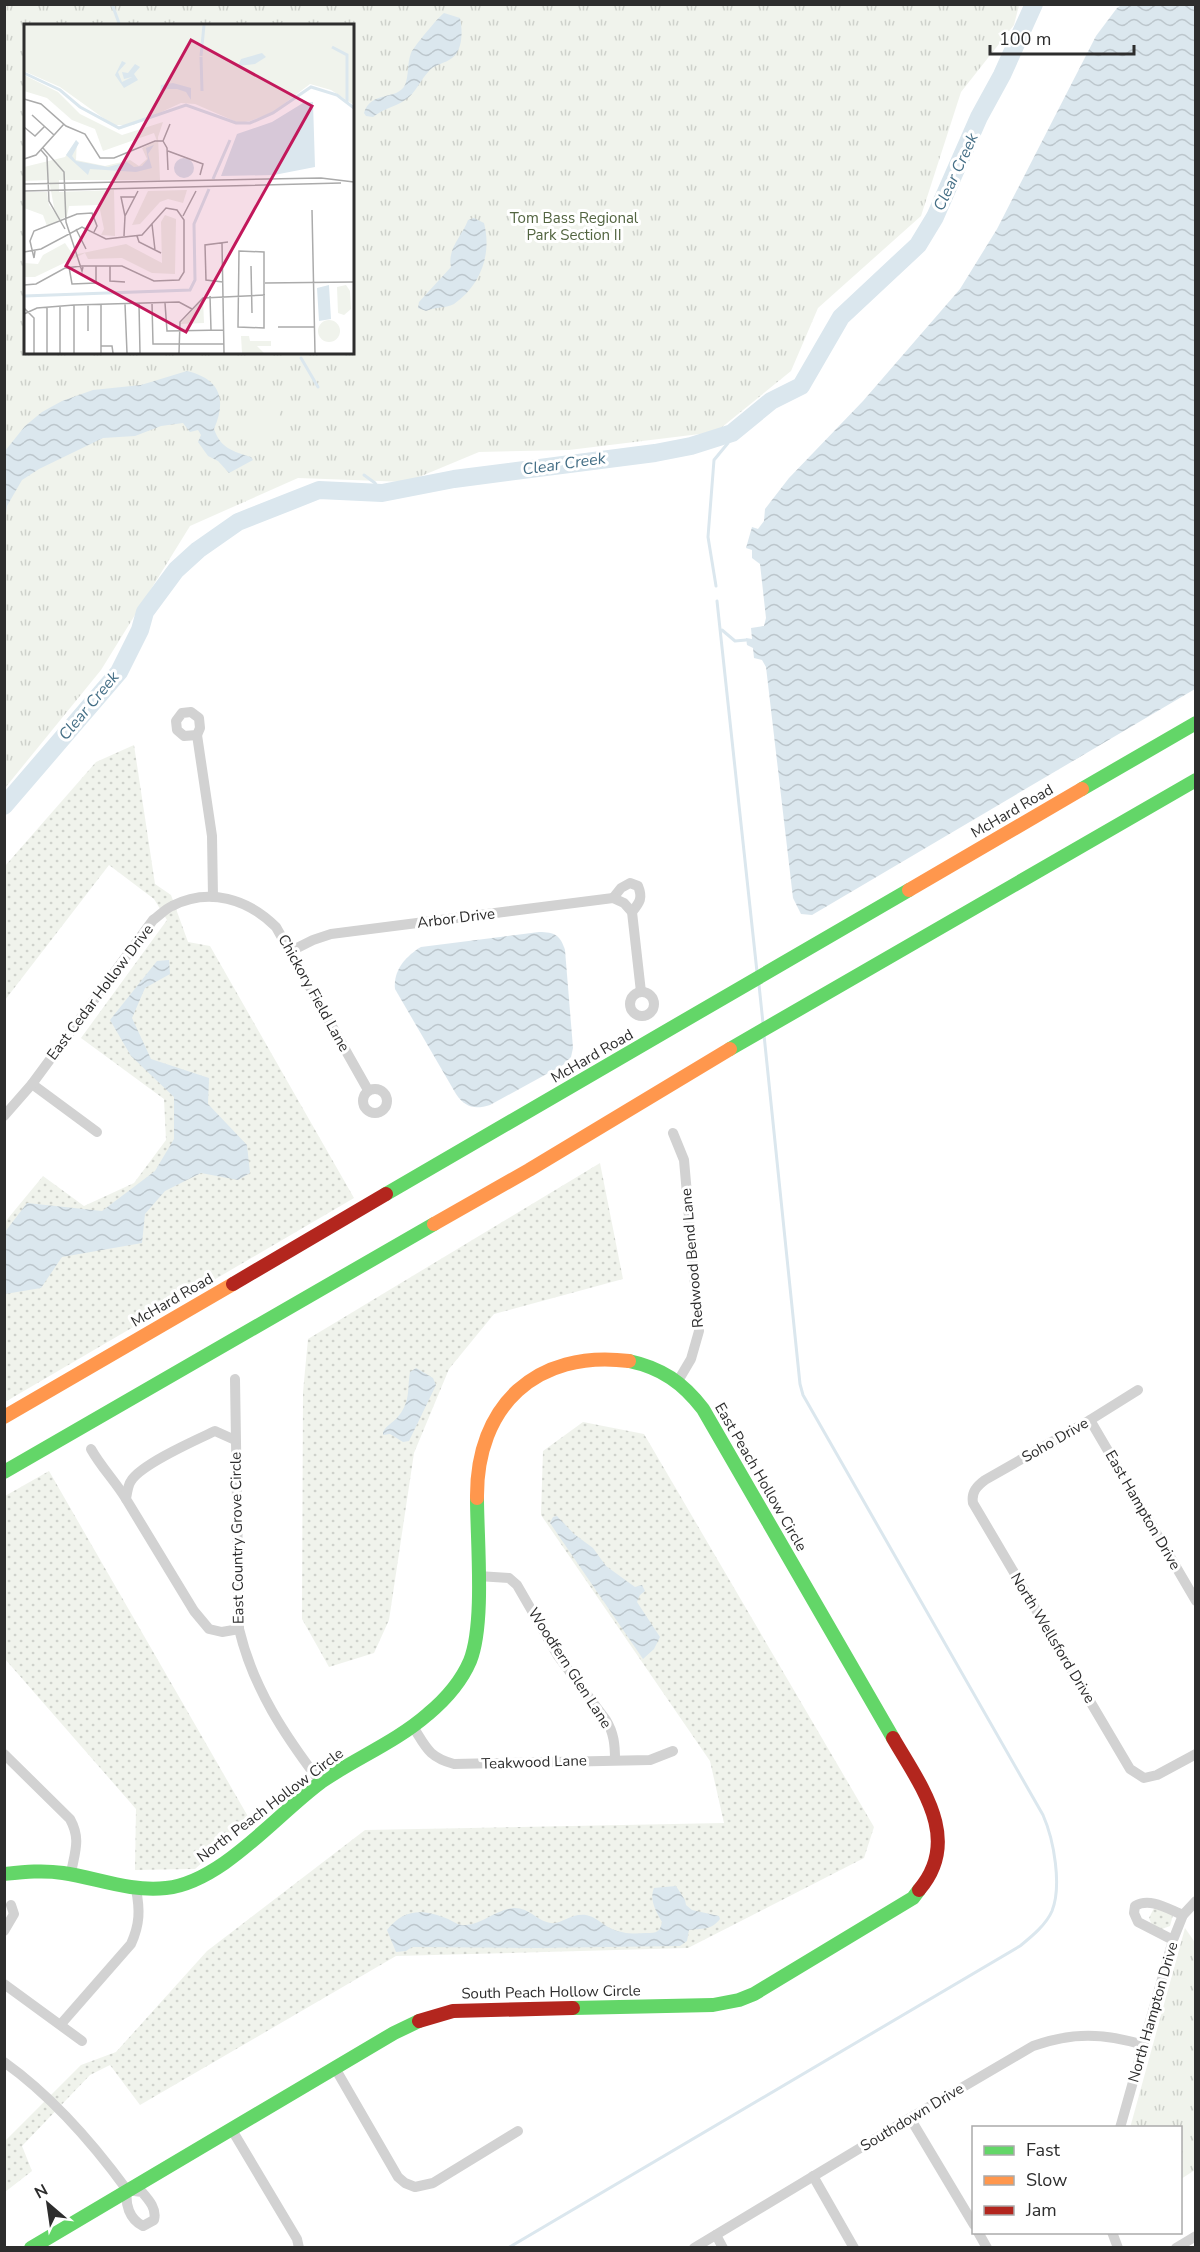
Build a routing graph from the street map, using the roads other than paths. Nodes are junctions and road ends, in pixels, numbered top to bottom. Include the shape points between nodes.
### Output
1 (1196, 723) edge
2 (197, 735) dead end
3 (1196, 780) edge
4 (213, 897) junction
5 (613, 898) junction
6 (632, 912) junction
7 (291, 951) junction
8 (641, 992) dead end
9 (32, 1084) junction
10 (368, 1090) dead end
11 (4, 1116) edge
12 (97, 1132) dead end
13 (674, 1133) dead end
14 (235, 1379) dead end
15 (678, 1381) junction
16 (1138, 1390) dead end
17 (4, 1417) edge
18 (1090, 1420) junction
19 (235, 1440) junction
20 (91, 1449) dead end
21 (4, 1472) edge
22 (974, 1491) joint
23 (126, 1499) junction
24 (478, 1576) junction
25 (1196, 1601) edge
26 (239, 1629) junction
27 (412, 1725) junction
28 (673, 1751) dead end
29 (4, 1754) edge
30 (1196, 1754) edge
31 (615, 1760) junction
32 (321, 1783) junction
33 (939, 1857) joint
34 (70, 1873) junction
35 (4, 1874) edge
36 (136, 1889) junction
37 (1196, 1901) edge
38 (12, 1905) dead end
39 (1183, 1915) junction
40 (4, 1931) edge
41 (1173, 1940) junction
42 (4, 1984) edge
43 (61, 2024) junction
44 (82, 2041) dead end
45 (1144, 2045) junction
46 (4, 2062) edge
47 (335, 2068) junction
48 (910, 2118) junction
49 (1120, 2126) edge
50 (232, 2130) junction
51 (518, 2131) dead end
52 (813, 2176) junction
53 (127, 2190) junction
54 (972, 2222) edge
55 (979, 2234) edge
56 (716, 2235) junction
57 (1196, 2236) edge
58 (31, 2247) edge
59 (299, 2247) edge
60 (694, 2247) edge
61 (723, 2247) edge
62 (854, 2247) edge
63 (987, 2247) edge
64 (1176, 2247) edge

1 - 17 main road, McHard Road
2 - 4 street via 212,837
3 - 21 main road
4 - 7 street, Chickory Field Lane via 242,903 265,916
4 - 9 street, East Cedar Hollow Drive via 203,895 171,906 153,920
5 - 6 street
5 - 6 street via 630,883 638,886 641,901
5 - 7 street, Arbor Drive via 331,934
6 - 8 street
7 - 10 street, Chickory Field Lane
9 - 11 street, East Cedar Hollow Drive
9 - 12 street
13 - 15 street, Redwood Bend Lane via 684,1160 699,1331 691,1359
14 - 19 street, East Country Grove Circle
15 - 24 main road, East Peach Hollow Circle via 638,1363 596,1358 559,1365 516,1393 496,1417 479,1460
15 - 33 main road, East Peach Hollow Circle via 711,1422 930,1802 938,1825
16 - 18 street, Soho Drive
18 - 22 street, Soho Drive via 985,1480
18 - 25 street, East Hampton Drive
19 - 23 street via 216,1431 175,1449 131,1480
19 - 26 street, East Country Grove Circle
20 - 23 street
22 - 30 street, North Wellsford Drive via 973,1503 1130,1769 1144,1778
23 - 26 street via 209,1629
24 - 27 main road, North Peach Hollow Circle via 476,1636 470,1660 452,1693
24 - 31 street, Woodfern Glen Lane via 509,1578 517,1585 558,1656 612,1730
26 - 32 street, East Country Grove Circle via 249,1666 267,1704
27 - 31 street, Teakwood Lane via 428,1751 438,1760 454,1764
27 - 32 main road, North Peach Hollow Circle
28 - 31 street, Teakwood Lane via 650,1760
29 - 34 street via 70,1819 76,1831
32 - 36 main road, North Peach Hollow Circle via 208,1875 165,1888
33 - 47 main road, South Peach Hollow Circle via 924,1887 902,1907 739,2000 695,2006 453,2011 408,2025
34 - 35 main road, North Peach Hollow Circle via 23,1870
34 - 36 main road, North Peach Hollow Circle
36 - 43 street via 140,1916 131,1944
37 - 39 street, North Hampton Drive
38 - 40 street via 14,1914
39 - 41 street, North Hampton Drive
39 - 41 street via 1149,1902 1136,1906 1138,1922
41 - 45 street, North Hampton Drive
42 - 43 street
43 - 44 street
45 - 48 street, Southdown Drive via 1097,2035 1051,2040 1017,2054
45 - 49 street, North Hampton Drive
46 - 53 street via 42,2091 94,2145
47 - 50 main road, South Peach Hollow Circle
47 - 51 street via 405,2184 424,2187
48 - 52 street, Southdown Drive
48 - 54 street
50 - 53 main road, South Peach Hollow Circle
50 - 59 street
52 - 56 street, Southdown Drive
52 - 62 street
53 - 58 main road, South Peach Hollow Circle
55 - 63 street
56 - 60 street, Southdown Drive
56 - 61 street
57 - 64 street

